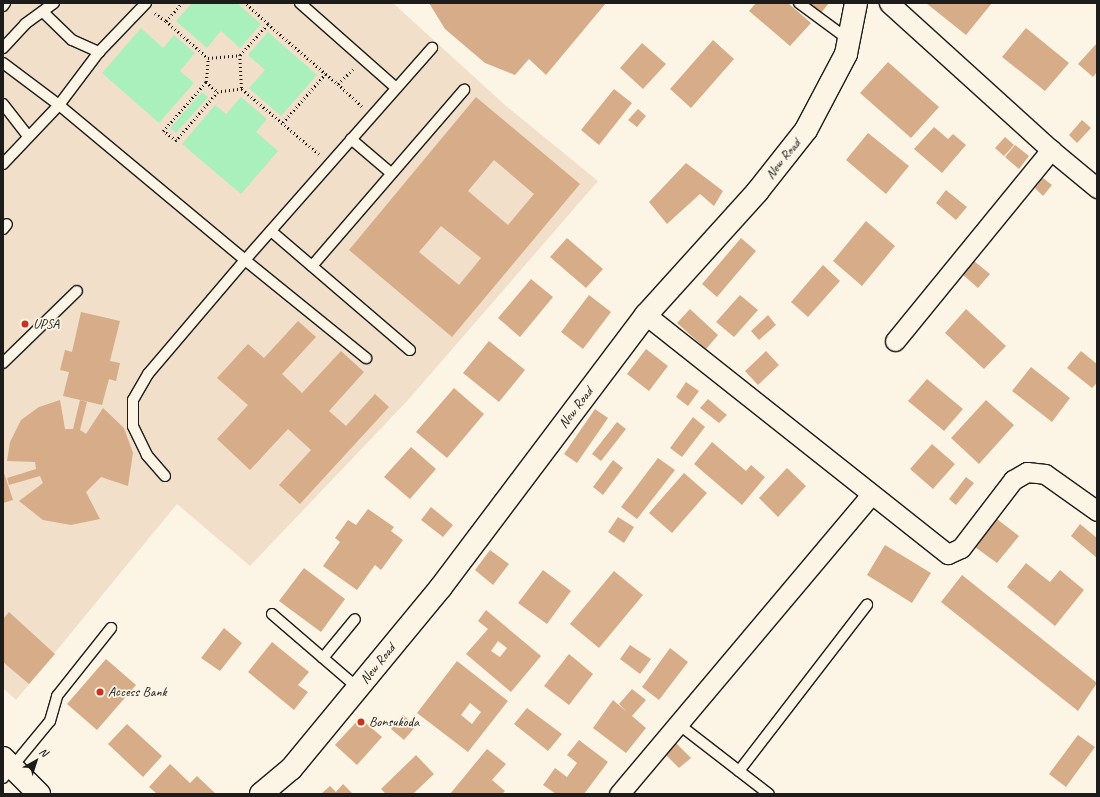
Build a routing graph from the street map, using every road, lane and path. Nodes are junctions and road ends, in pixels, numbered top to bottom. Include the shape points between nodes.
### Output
1 (5, 3) edge
2 (54, 3) edge
3 (182, 3) edge
4 (245, 3) edge
5 (300, 3) edge
6 (799, 3) edge
7 (856, 3) edge
8 (889, 3) edge
9 (145, 4) edge
10 (3, 6) edge
11 (43, 12) junction
12 (166, 21) junction
13 (268, 24) junction
14 (849, 40) junction
15 (3, 48) edge
16 (432, 48) dead end
17 (99, 52) junction
18 (240, 55) junction
19 (208, 58) junction
20 (362, 58) junction
21 (3, 63) edge
22 (326, 74) junction
23 (206, 82) junction
24 (338, 84) junction
25 (396, 88) junction
26 (242, 89) junction
27 (464, 90) dead end
28 (218, 92) junction
29 (3, 104) edge
30 (58, 105) junction
31 (372, 115) junction
32 (283, 123) junction
33 (28, 136) junction
34 (351, 139) junction
35 (1051, 150) junction
36 (330, 163) junction
37 (3, 164) edge
38 (391, 173) junction
39 (1097, 188) edge
40 (271, 231) junction
41 (245, 260) junction
42 (312, 266) junction
43 (77, 290) dead end
44 (646, 315) junction
45 (895, 341) dead end
46 (410, 350) dead end
47 (366, 358) dead end
48 (3, 363) edge
49 (165, 476) dead end
50 (870, 496) junction
51 (1097, 511) edge
52 (867, 605) dead end
53 (272, 614) dead end
54 (355, 619) dead end
55 (111, 628) dead end
56 (323, 658) junction
57 (358, 688) junction
58 (677, 723) junction
59 (6, 767) edge
60 (739, 771) junction
61 (39, 794) edge
62 (261, 794) edge
63 (619, 794) edge
64 (769, 794) edge

1 - 10 lane
2 - 11 lane
3 - 12 path
4 - 13 path
5 - 20 lane
6 - 14 lane
7 - 14 street, New Road
8 - 35 street
9 - 12 path
9 - 17 lane
11 - 15 lane
11 - 17 lane via 72,40
12 - 19 path
13 - 18 path
13 - 22 path
14 - 44 street, New Road via 833,83 806,130 757,192
16 - 25 lane
17 - 30 lane
18 - 19 path
18 - 26 path
19 - 23 path
20 - 24 path
20 - 25 lane
21 - 30 lane
22 - 24 path
22 - 32 path
23 - 28 path
23 - 28 path via 163,131 176,141
24 - 31 path
25 - 31 lane
26 - 28 path
26 - 32 path
27 - 38 lane
29 - 33 lane
30 - 33 lane
30 - 41 lane
31 - 34 lane
32 - 36 path
33 - 37 lane
34 - 36 lane
34 - 38 lane
35 - 39 street
35 - 45 street
36 - 40 lane
38 - 42 lane
40 - 41 lane
40 - 42 lane
41 - 47 lane
41 - 49 lane via 148,374 133,400 133,426 147,455
42 - 46 lane
43 - 48 lane
44 - 50 street
44 - 57 street, New Road via 441,587
50 - 51 street via 948,554 961,548 1013,480 1026,472 1044,474
50 - 58 street
52 - 60 lane
53 - 56 lane
54 - 56 lane
55 - 59 lane via 57,696 50,721
56 - 57 lane
57 - 62 street, New Road via 291,769
58 - 60 lane
58 - 63 street
59 - 61 street
60 - 64 lane

